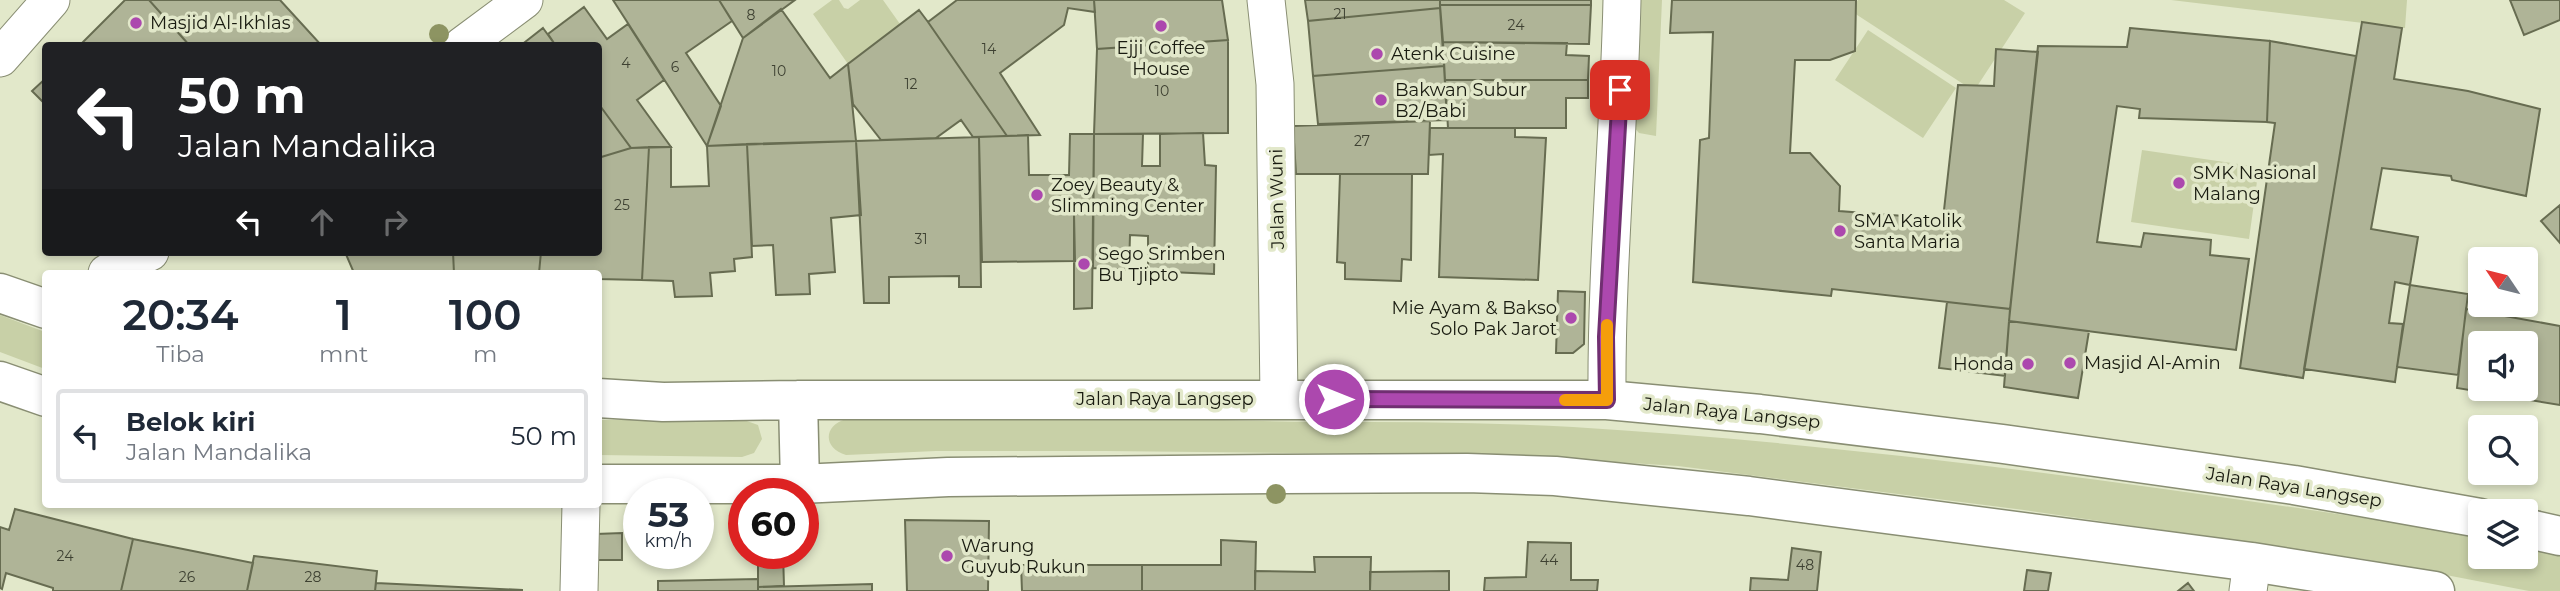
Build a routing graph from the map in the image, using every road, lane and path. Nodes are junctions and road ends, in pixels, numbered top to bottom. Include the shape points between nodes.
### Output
1 (51, 0) edge
2 (524, 0) edge
3 (1266, 0) edge
4 (1622, 0) edge
5 (467, 42) edge
6 (0, 58) edge
7 (142, 256) edge
8 (113, 270) edge
9 (0, 293) edge
10 (42, 306) edge
11 (0, 381) edge
12 (42, 396) edge
13 (602, 398) edge
14 (1279, 399) junction
15 (797, 400) junction
16 (1607, 400) junction
17 (800, 478) edge
18 (819, 483) edge
19 (602, 484) edge
20 (728, 484) edge
21 (581, 508) edge
22 (2468, 516) edge
23 (2538, 531) edge
24 (2560, 536) edge
25 (2250, 576) edge
26 (579, 591) edge
27 (2435, 591) edge

1 - 6 street
2 - 5 street
3 - 14 street, Jalan Wuni via 1275,84
4 - 16 street
7 - 8 street
9 - 10 main road
11 - 12 main road
13 - 15 main road, Jalan Raya Langsep
14 - 15 main road, Jalan Raya Langsep
14 - 16 main road, Jalan Raya Langsep
15 - 17 main road
16 - 22 main road, Jalan Raya Langsep via 2016,446 2294,485
18 - 25 main road via 948,477 1555,476 1749,495
19 - 20 main road
21 - 26 street
23 - 24 main road
25 - 27 main road

